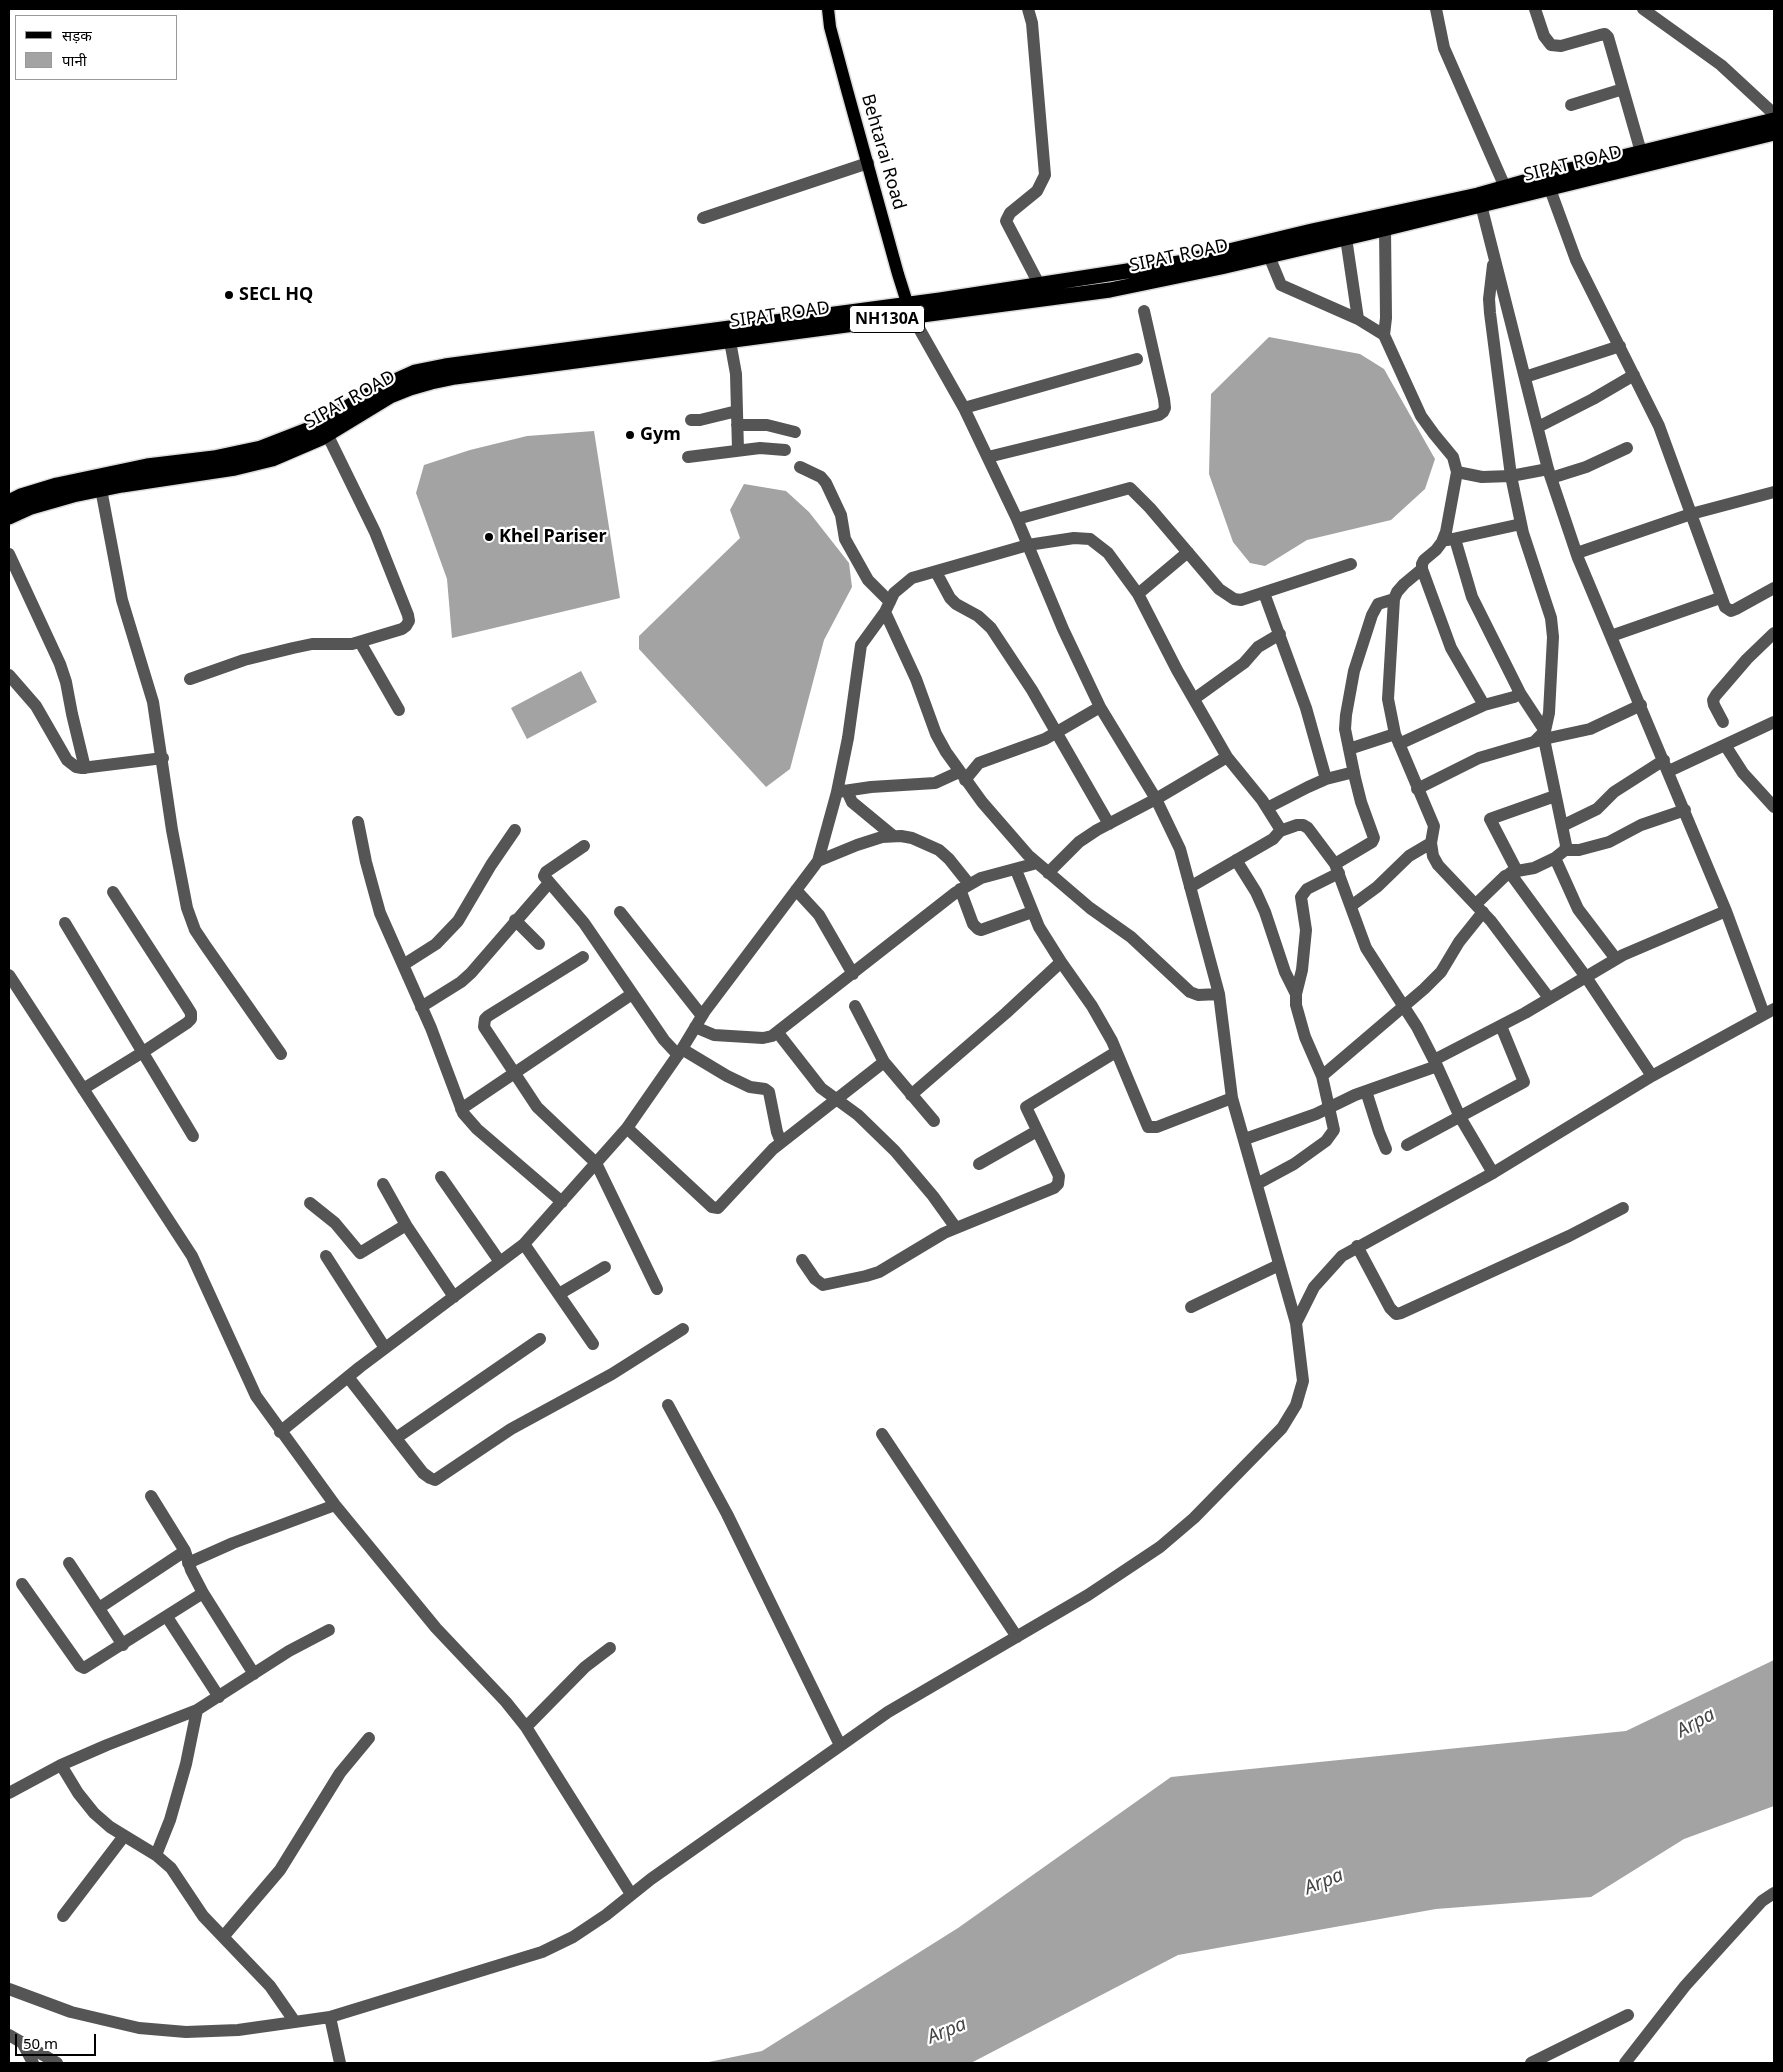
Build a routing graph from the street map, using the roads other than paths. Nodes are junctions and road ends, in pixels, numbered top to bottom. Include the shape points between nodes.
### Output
1 (828, 9) edge
2 (1028, 9) edge
3 (1436, 9) edge
4 (1535, 9) edge
5 (1643, 9) edge
6 (1623, 89) junction
7 (1571, 105) dead end
8 (1774, 114) edge
9 (1774, 120) edge
10 (1774, 133) edge
11 (1641, 152) junction
12 (868, 163) junction
13 (1505, 187) junction
14 (1550, 189) junction
15 (1480, 200) junction
16 (703, 218) dead end
17 (1384, 229) junction
18 (1346, 238) junction
19 (1269, 256) junction
20 (1494, 257) junction
21 (1040, 286) junction
22 (910, 310) junction
23 (1144, 312) dead end
24 (1358, 319) junction
25 (1384, 335) junction
26 (730, 341) junction
27 (1620, 346) junction
28 (1137, 359) dead end
29 (1634, 375) junction
30 (1525, 377) junction
31 (964, 408) junction
32 (737, 411) junction
33 (690, 420) dead end
34 (737, 425) junction
35 (1538, 427) junction
36 (795, 432) dead end
37 (327, 434) junction
38 (1627, 448) dead end
39 (738, 450) junction
40 (785, 450) dead end
41 (688, 457) dead end
42 (988, 457) junction
43 (800, 467) dead end
44 (1457, 472) junction
45 (1549, 473) junction
46 (1511, 476) junction
47 (101, 489) junction
48 (1774, 492) edge
49 (9, 502) edge
50 (1691, 514) junction
51 (9, 517) edge
52 (1017, 520) junction
53 (1521, 524) junction
54 (1449, 540) junction
55 (1028, 545) junction
56 (1188, 552) junction
57 (1577, 553) junction
58 (9, 554) edge
59 (1351, 564) dead end
60 (1422, 569) junction
61 (936, 572) junction
62 (1774, 588) edge
63 (1264, 593) junction
64 (1138, 594) junction
65 (1720, 598) junction
66 (1394, 599) junction
67 (887, 607) junction
68 (1280, 634) junction
69 (1774, 634) edge
70 (1611, 636) junction
71 (360, 642) junction
72 (9, 675) edge
73 (190, 679) dead end
74 (1520, 693) junction
75 (1194, 699) junction
76 (1484, 705) junction
77 (1641, 705) junction
78 (1100, 707) junction
79 (399, 710) dead end
80 (1723, 722) dead end
81 (1774, 722) edge
82 (1058, 733) junction
83 (1541, 737) junction
84 (1397, 739) junction
85 (1725, 745) junction
86 (1349, 750) junction
87 (1227, 757) junction
88 (162, 758) junction
89 (1666, 765) junction
90 (85, 768) junction
91 (1354, 772) junction
92 (962, 776) junction
93 (1326, 780) junction
94 (1418, 789) junction
95 (842, 791) junction
96 (1555, 796) junction
97 (1156, 799) junction
98 (1774, 807) edge
99 (1267, 808) junction
100 (1685, 810) junction
101 (358, 822) dead end
102 (1108, 824) junction
103 (1562, 826) junction
104 (515, 830) dead end
105 (1280, 831) junction
106 (892, 836) junction
107 (1431, 843) junction
108 (584, 846) dead end
109 (1560, 854) junction
110 (1236, 860) junction
111 (818, 861) junction
112 (1037, 863) junction
113 (1337, 869) junction
114 (1016, 870) junction
115 (1513, 872) junction
116 (1048, 873) junction
117 (549, 883) junction
118 (965, 887) junction
119 (1190, 887) junction
120 (796, 890) junction
121 (113, 892) dead end
122 (1351, 906) junction
123 (1479, 908) junction
124 (1726, 911) junction
125 (620, 912) dead end
126 (1032, 912) junction
127 (515, 920) junction
128 (65, 923) dead end
129 (539, 944) dead end
130 (583, 957) dead end
131 (1616, 959) junction
132 (1061, 962) junction
133 (403, 965) junction
134 (853, 974) junction
135 (9, 975) edge
136 (1586, 977) junction
137 (632, 994) junction
138 (1219, 994) junction
139 (1296, 994) junction
140 (1549, 998) junction
141 (854, 1006) dead end
142 (421, 1007) junction
143 (1405, 1007) junction
144 (1771, 1011) edge
145 (702, 1016) junction
146 (1501, 1026) junction
147 (695, 1027) junction
148 (778, 1033) junction
149 (143, 1052) junction
150 (680, 1052) junction
151 (1116, 1052) junction
152 (281, 1054) dead end
153 (884, 1062) junction
154 (1436, 1063) junction
155 (514, 1074) junction
156 (1322, 1076) junction
157 (1652, 1076) junction
158 (83, 1089) junction
159 (1366, 1091) junction
160 (911, 1095) junction
161 (1232, 1098) junction
162 (836, 1099) junction
163 (1329, 1108) junction
164 (461, 1109) junction
165 (1460, 1117) junction
166 (934, 1121) dead end
167 (628, 1128) junction
168 (1037, 1132) junction
169 (193, 1136) dead end
170 (1245, 1139) junction
171 (781, 1142) junction
172 (1407, 1145) dead end
173 (1386, 1148) dead end
174 (596, 1163) junction
175 (979, 1164) dead end
176 (1493, 1173) junction
177 (441, 1177) dead end
178 (383, 1184) dead end
179 (1257, 1184) junction
180 (310, 1202) dead end
181 (562, 1202) junction
182 (1622, 1208) dead end
183 (406, 1224) junction
184 (956, 1228) junction
185 (524, 1244) junction
186 (1357, 1246) junction
187 (326, 1256) dead end
188 (802, 1260) dead end
189 (500, 1262) junction
190 (1279, 1265) junction
191 (605, 1267) dead end
192 (657, 1290) dead end
193 (559, 1294) junction
194 (454, 1297) junction
195 (1191, 1307) dead end
196 (1296, 1323) junction
197 (683, 1329) dead end
198 (540, 1339) dead end
199 (593, 1344) dead end
200 (385, 1348) junction
201 (348, 1377) junction
202 (668, 1405) dead end
203 (280, 1432) junction
204 (882, 1434) dead end
205 (396, 1438) junction
206 (152, 1496) dead end
207 (335, 1505) junction
208 (186, 1557) junction
209 (69, 1563) dead end
210 (22, 1584) dead end
211 (204, 1593) junction
212 (98, 1608) junction
213 (167, 1616) junction
214 (329, 1630) dead end
215 (1017, 1637) junction
216 (123, 1645) junction
217 (610, 1648) dead end
218 (254, 1674) junction
219 (220, 1697) junction
220 (197, 1710) junction
221 (526, 1726) junction
222 (369, 1738) dead end
223 (840, 1745) junction
224 (61, 1765) junction
225 (9, 1793) edge
226 (124, 1836) junction
227 (156, 1855) junction
228 (1774, 1893) edge
229 (631, 1894) junction
230 (63, 1916) dead end
231 (223, 1937) junction
232 (9, 1989) edge
233 (1628, 2015) dead end
234 (330, 2017) junction
235 (295, 2022) junction
236 (9, 2035) edge
237 (23, 2044) junction
238 (33, 2063) edge
239 (56, 2063) edge
240 (340, 2063) edge
241 (1531, 2063) edge
242 (1625, 2063) edge

1 - 12 main road, Behtarai Road
2 - 21 street via 1032,23 1045,175 1037,192 1010,213 1006,221
3 - 13 street via 1444,48
4 - 6 street via 1544,36 1555,47 1606,34
5 - 8 street via 1721,64
6 - 7 street
6 - 11 street
9 - 11 highway, SIPAT ROAD / NH130A
10 - 14 highway, SIPAT ROAD / NH130A
11 - 13 highway, SIPAT ROAD / NH130A
12 - 16 street
12 - 22 main road, Behtarai Road
13 - 15 highway, SIPAT ROAD / NH130A
14 - 15 highway, SIPAT ROAD / NH130A
14 - 27 street via 1576,260
15 - 17 highway, SIPAT ROAD / NH130A
15 - 20 street
15 - 21 highway, SIPAT ROAD / NH130A via 1312,230 1179,263
17 - 18 highway, SIPAT ROAD / NH130A
17 - 25 street
18 - 19 highway, SIPAT ROAD / NH130A
18 - 24 street
19 - 22 highway, SIPAT ROAD / NH130A via 1110,290
19 - 24 street via 1281,285
20 - 30 street
20 - 46 street via 1490,313
21 - 22 highway, SIPAT ROAD / NH130A
22 - 26 highway, SIPAT ROAD / NH130A
22 - 31 street
22 - 49 highway, SIPAT ROAD / NH130A via 437,367 386,384 310,429 261,448 56,485
23 - 42 street via 1164,399 1163,412
24 - 25 street
25 - 44 street via 1421,416 1453,457
26 - 32 street via 736,374
26 - 37 highway, SIPAT ROAD / NH130A via 431,382 390,396
27 - 29 street
27 - 30 street
28 - 31 street
29 - 35 street
29 - 50 street via 1659,426
30 - 35 street
31 - 42 street
32 - 33 street
32 - 34 street
34 - 36 street via 767,425
34 - 39 street
35 - 45 street
37 - 47 highway, SIPAT ROAD / NH130A via 272,459
37 - 71 street via 374,532 409,621 402,629
38 - 45 street via 1586,467
39 - 40 street
39 - 41 street
42 - 52 street
43 - 67 street via 826,483 841,515 845,539
44 - 46 street via 1482,477
44 - 54 street via 1446,532
45 - 46 street
45 - 57 street
46 - 53 street
47 - 51 highway, SIPAT ROAD / NH130A
47 - 88 street via 118,582 151,692
48 - 50 street
50 - 57 street
50 - 65 street
52 - 55 street
52 - 56 street via 1130,488
53 - 54 street
53 - 83 street via 1551,618 1550,700
54 - 60 street via 1424,560
54 - 74 street via 1472,597
55 - 61 street
55 - 64 street via 1074,538 1090,539 1108,553
55 - 78 street
56 - 63 street via 1225,594 1241,600
56 - 64 street
57 - 70 street
58 - 90 street via 60,664
59 - 63 street
60 - 66 street via 1404,584
60 - 76 street via 1451,648
61 - 67 street via 912,578 894,593
61 - 82 street via 950,598 991,628
62 - 65 street via 1731,610
63 - 68 street
64 - 75 street
65 - 70 street
66 - 84 street via 1388,699
66 - 86 street via 1382,602 1376,608 1354,671 1345,729
67 - 92 street via 936,734
67 - 95 street via 861,646
68 - 75 street via 1258,647 1244,663
68 - 93 street via 1306,708
69 - 80 street via 1747,659 1713,700
70 - 77 street
71 - 73 street via 293,648 244,660
71 - 79 street
72 - 90 street via 36,706 67,760 76,767
74 - 76 street
74 - 83 street
75 - 87 street
76 - 84 street
77 - 83 street via 1590,729
77 - 89 street
78 - 82 street
78 - 97 street
81 - 85 street
82 - 92 street via 986,760
82 - 102 street
83 - 94 street via 1479,758
83 - 96 street
84 - 86 street
84 - 94 street
85 - 89 street
85 - 98 street via 1743,773
86 - 91 street
87 - 97 street
87 - 99 street
88 - 90 street
88 - 152 street via 190,919
89 - 100 street
89 - 103 street via 1614,792 1598,809
91 - 93 street
91 - 113 street via 1374,838
92 - 95 street via 935,783
92 - 112 street
93 - 99 street
94 - 107 street via 1434,826
95 - 106 street
95 - 111 street
96 - 103 street
96 - 115 street via 1490,818
97 - 102 street
97 - 119 street via 1180,849
99 - 105 street
100 - 109 street via 1642,825 1609,842
100 - 124 street
101 - 133 street via 373,891
102 - 116 street via 1079,842
103 - 109 street
104 - 133 street via 458,920 436,944
105 - 110 street via 1273,839
105 - 113 street via 1297,826 1308,828
106 - 111 street via 857,845
106 - 118 street via 912,838 938,850 949,859
107 - 122 street via 1409,856 1377,887
107 - 123 street via 1432,856 1438,865
108 - 117 street via 546,872 544,876
109 - 115 street via 1534,868
109 - 131 street via 1578,909
110 - 119 street
110 - 139 street via 1262,905
111 - 120 street
112 - 114 street
112 - 116 street
113 - 122 street
113 - 139 street via 1307,889 1301,897 1306,930
114 - 118 street via 981,878
114 - 126 street
115 - 123 street via 1498,881
115 - 136 street
116 - 138 street via 1132,937 1190,992
117 - 127 street
117 - 137 street via 576,912
118 - 126 street via 972,924 978,929
118 - 134 street
119 - 138 street
120 - 134 street via 819,915
120 - 145 street
121 - 149 street via 191,1013 188,1023
122 - 143 street via 1366,948
123 - 140 street
123 - 143 street via 1441,972
124 - 131 street
124 - 144 street
125 - 145 street
126 - 132 street
127 - 129 street
127 - 142 street via 466,978
128 - 149 street
130 - 155 street via 485,1019 484,1027
131 - 136 street
132 - 151 street via 1096,1012
132 - 160 street
133 - 142 street
134 - 148 street
135 - 158 street
136 - 140 street
136 - 157 street
137 - 150 street via 664,1040
137 - 155 street
138 - 161 street
139 - 156 street via 1298,1018
140 - 146 street
141 - 153 street
142 - 164 street
143 - 154 street
143 - 156 street
144 - 157 street
145 - 147 street
146 - 154 street
146 - 165 street via 1524,1082
147 - 148 street via 714,1035 763,1038
147 - 150 street
148 - 162 street via 821,1088
149 - 158 street
149 - 169 street
150 - 167 street
150 - 171 street via 750,1087 768,1092
151 - 161 street via 1148,1127 1157,1127
151 - 168 street via 1026,1107
153 - 160 street
153 - 162 street
154 - 159 street
154 - 165 street
155 - 164 street
155 - 174 street via 536,1107
156 - 163 street
157 - 176 street
158 - 203 street via 192,1256 256,1396
159 - 163 street
159 - 173 street
160 - 166 street
161 - 170 street
162 - 171 street
162 - 184 street via 858,1115 895,1151
163 - 170 street
163 - 179 street via 1334,1130 1326,1141 1294,1164
164 - 181 street via 468,1121
165 - 172 street
165 - 176 street
167 - 171 street via 715,1208 722,1206 766,1154
167 - 174 street
168 - 175 street
168 - 184 street via 1059,1176 1058,1184
170 - 179 street
174 - 181 street
174 - 192 street
176 - 186 street
177 - 189 street
178 - 183 street
179 - 190 street
180 - 183 street via 334,1223 360,1254
181 - 185 street
182 - 186 street via 1569,1236 1396,1314
183 - 194 street
184 - 188 street via 879,1272 828,1284 818,1283
185 - 189 street
185 - 193 street
186 - 196 street via 1342,1256 1318,1282
187 - 200 street
189 - 194 street
190 - 195 street
190 - 196 street
191 - 193 street
193 - 199 street
194 - 200 street
196 - 215 street via 1303,1381 1296,1406 1282,1428 1194,1518 1160,1547 1088,1596
197 - 205 street via 612,1374 511,1429 435,1480 424,1473
198 - 205 street
200 - 201 street
201 - 203 street
201 - 205 street
202 - 223 street via 727,1514
203 - 207 street
204 - 215 street
206 - 208 street
207 - 208 street via 234,1543
207 - 221 street via 436,1628
208 - 211 street
208 - 212 street
209 - 212 street
210 - 216 street via 80,1666 90,1666
211 - 213 street
211 - 218 street
212 - 216 street
213 - 216 street
213 - 219 street
214 - 218 street
215 - 223 street via 888,1712
217 - 221 street via 586,1666
218 - 219 street
219 - 220 street
220 - 224 street
220 - 227 street via 186,1764
221 - 229 street
222 - 231 street via 340,1773 280,1870
223 - 229 street
224 - 225 street
224 - 226 street via 94,1814
226 - 227 street
226 - 230 street
227 - 231 street via 171,1868 203,1916
228 - 242 street via 1685,1986
229 - 234 street via 606,1916 542,1952
231 - 235 street via 270,1986
232 - 235 street via 71,2012 139,2028 238,2030
233 - 241 street
234 - 235 street
234 - 240 street
236 - 237 street
237 - 238 street
237 - 239 street

